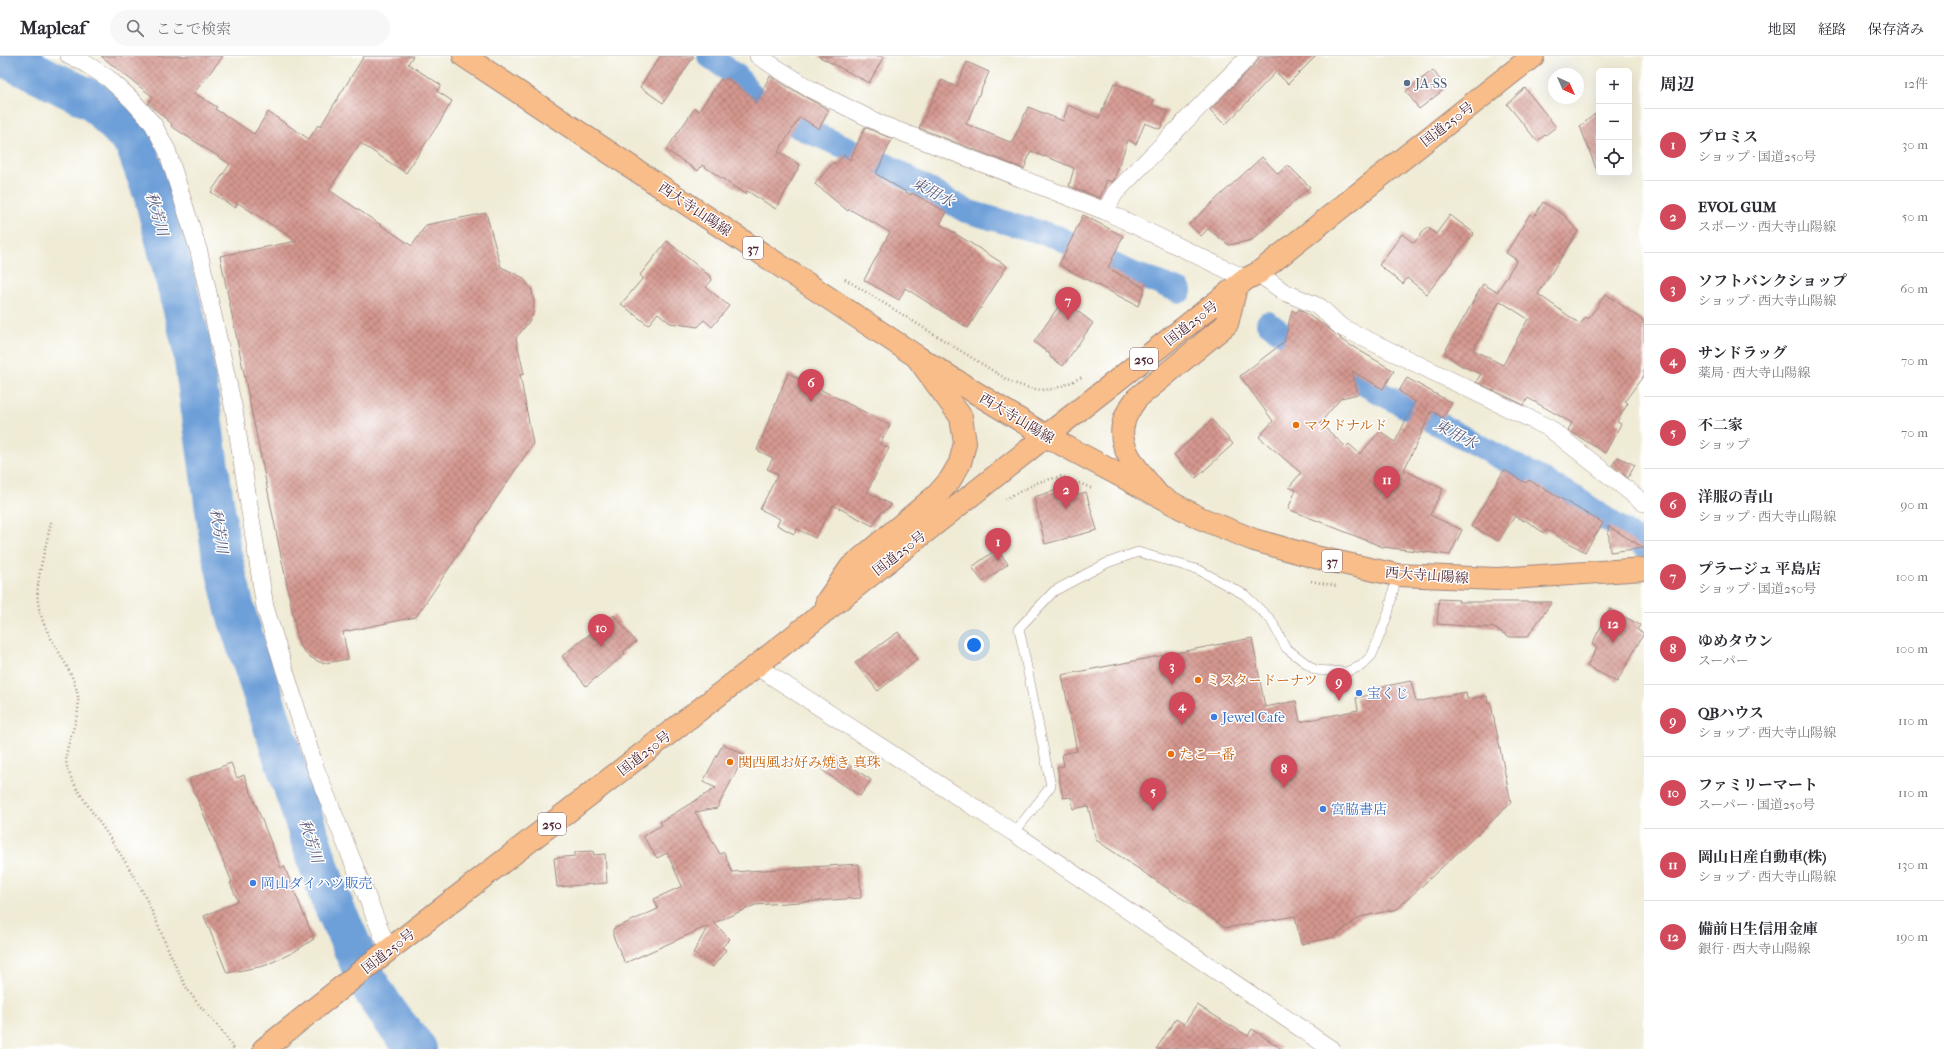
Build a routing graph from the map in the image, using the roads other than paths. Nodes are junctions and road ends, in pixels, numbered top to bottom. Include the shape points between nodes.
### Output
1 (69, 56) edge
2 (464, 56) edge
3 (758, 56) edge
4 (1249, 56) edge
5 (1533, 56) edge
6 (1105, 211) junction
7 (1247, 280) junction
8 (916, 356) junction
9 (1046, 436) junction
10 (1158, 495) junction
11 (1644, 503) edge
12 (1644, 569) edge
13 (1397, 575) junction
14 (814, 620) junction
15 (756, 666) junction
16 (1014, 833) junction
17 (386, 952) junction
18 (264, 1049) edge
19 (1331, 1049) edge

1 - 17 street via 108,78 132,100 153,124 167,150 199,252 234,410 265,607 315,767 380,930
2 - 8 main road, 西大寺山陽線 / 37
3 - 6 street via 810,89 883,125
4 - 6 street via 1115,193
5 - 7 main road, 国道250号 / 250
6 - 7 street
7 - 9 main road, 国道250号 / 250
7 - 10 main road, 250 via 1227,324 1137,398 1128,411 1122,426 1124,442 1129,456
7 - 11 street via 1320,307 1341,327 1549,428
8 - 9 main road, 西大寺山陽線 / 37
8 - 14 main road, 250 via 961,417 965,443 960,463 937,495 851,567
9 - 10 main road, 西大寺山陽線 / 37
9 - 14 main road, 国道250号 / 250
10 - 13 main road, 西大寺山陽線 / 37 via 1200,518 1254,540 1315,557
12 - 13 main road, 西大寺山陽線 / 37 via 1497,579
13 - 16 lane via 1388,614 1372,655 1360,666 1346,672 1315,670 1286,648 1271,620 1245,595 1198,570 1138,552 1107,563 1054,591 1019,628 1051,786
14 - 15 main road, 国道250号 / 250
15 - 16 street
15 - 17 main road, 国道250号 / 250
16 - 19 street
17 - 18 main road, 国道250号 / 250

